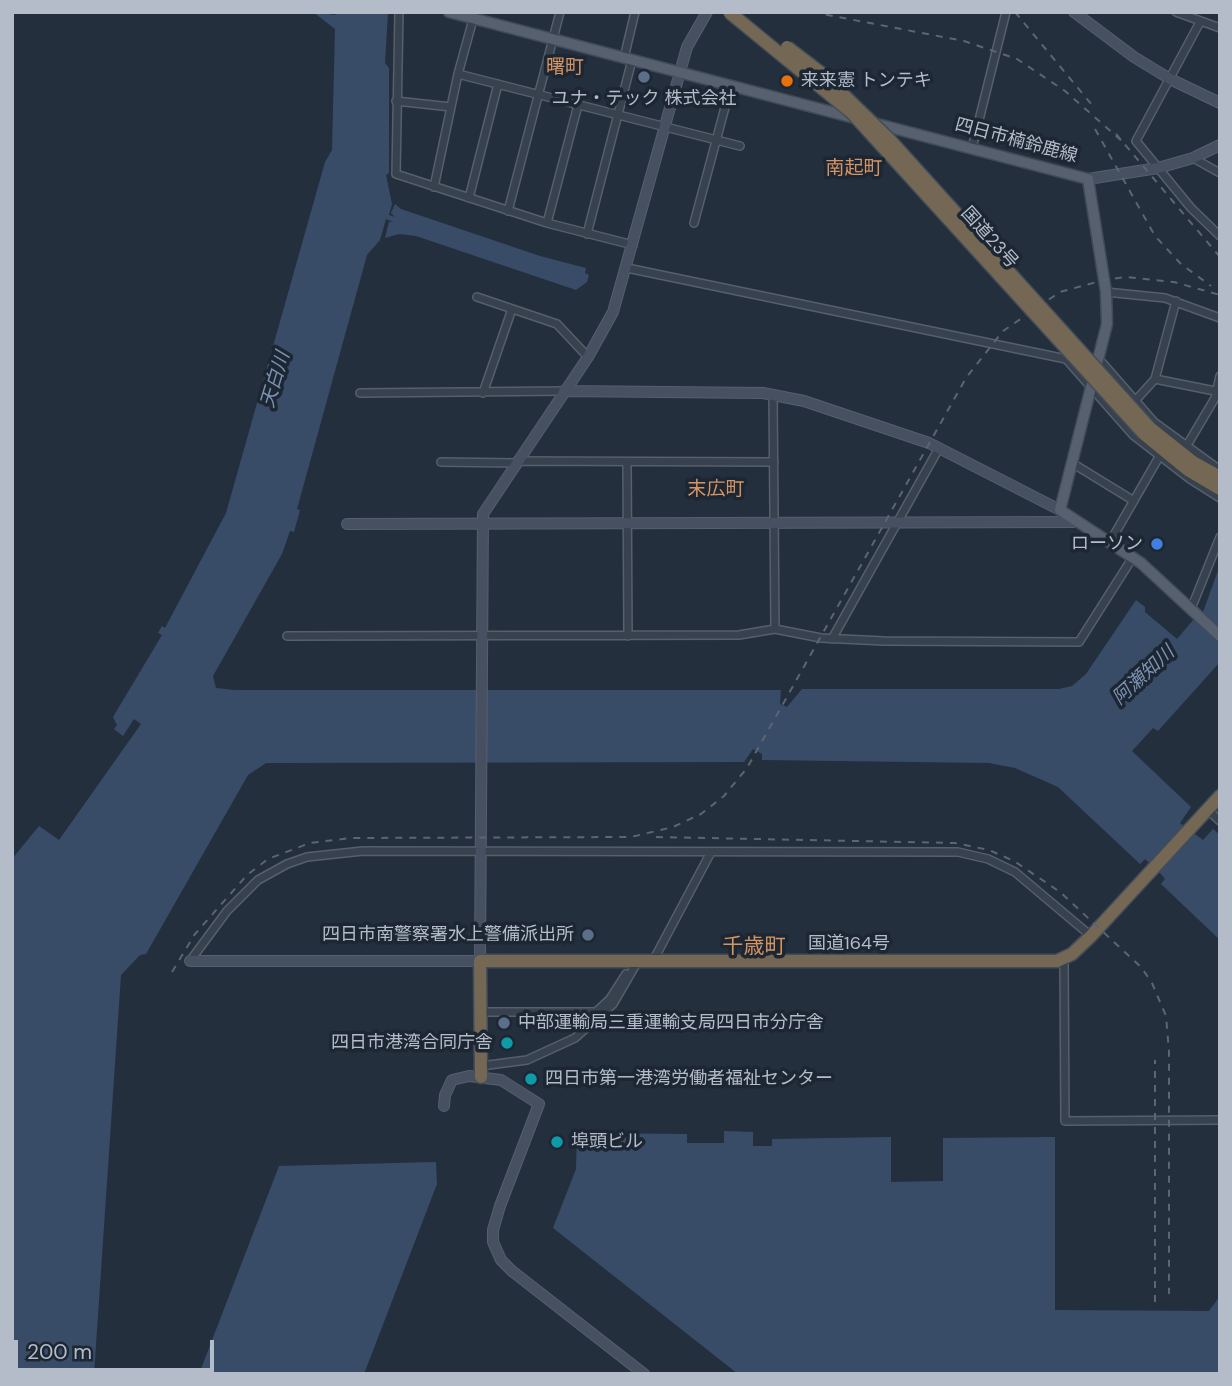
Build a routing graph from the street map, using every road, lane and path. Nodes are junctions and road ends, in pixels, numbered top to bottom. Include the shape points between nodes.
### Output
1 (399, 12) edge
2 (449, 12) edge
3 (559, 12) edge
4 (635, 12) edge
5 (706, 12) edge
6 (729, 12) edge
7 (742, 12) edge
8 (1006, 12) edge
9 (1074, 12) edge
10 (1175, 12) edge
11 (1202, 12) edge
12 (474, 15) edge
13 (1197, 21) junction
14 (1220, 28) edge
15 (553, 39) junction
16 (628, 60) junction
17 (680, 72) junction
18 (458, 74) junction
19 (1170, 79) junction
20 (498, 84) junction
21 (731, 85) junction
22 (538, 94) junction
23 (396, 101) junction
24 (1219, 101) edge
25 (578, 105) junction
26 (451, 107) junction
27 (617, 115) junction
28 (664, 127) junction
29 (716, 140) junction
30 (1220, 145) edge
31 (740, 146) dead end
32 (972, 148) junction
33 (1193, 158) junction
34 (1158, 168) junction
35 (1220, 173) edge
36 (1088, 178) junction
37 (434, 187) junction
38 (469, 198) junction
39 (509, 211) junction
40 (547, 223) junction
41 (694, 223) dead end
42 (587, 234) junction
43 (1220, 236) edge
44 (633, 245) junction
45 (627, 268) junction
46 (1106, 292) junction
47 (477, 297) dead end
48 (1176, 301) junction
49 (512, 309) junction
50 (1220, 318) edge
51 (588, 358) junction
52 (1099, 359) junction
53 (1220, 376) edge
54 (1155, 379) junction
55 (564, 391) junction
56 (1093, 391) junction
57 (1218, 392) edge
58 (359, 393) dead end
59 (483, 393) junction
60 (773, 395) junction
61 (1135, 401) junction
62 (1147, 431) junction
63 (1186, 447) junction
64 (939, 448) junction
65 (1159, 457) junction
66 (441, 462) dead end
67 (517, 462) junction
68 (774, 462) junction
69 (627, 463) junction
70 (1072, 463) junction
71 (1220, 470) edge
72 (1220, 477) edge
73 (1220, 489) edge
74 (1220, 498) edge
75 (1135, 500) junction
76 (1059, 510) junction
77 (898, 522) junction
78 (1076, 522) junction
79 (627, 523) junction
80 (775, 523) junction
81 (347, 524) dead end
82 (481, 524) junction
83 (1220, 537) edge
84 (1110, 542) junction
85 (1133, 557) junction
86 (1193, 611) junction
87 (775, 629) junction
88 (287, 636) dead end
89 (628, 636) junction
90 (1220, 636) edge
91 (480, 637) junction
92 (832, 639) junction
93 (1220, 796) edge
94 (1207, 809) junction
95 (1220, 821) edge
96 (711, 852) junction
97 (481, 853) junction
98 (1091, 936) junction
99 (1064, 960) junction
100 (190, 961) joint
101 (480, 961) junction
102 (636, 961) junction
103 (653, 961) junction
104 (481, 1012) junction
105 (481, 1071) junction
106 (444, 1106) dead end
107 (1220, 1120) edge
108 (644, 1374) edge

1 - 23 street
2 - 12 main road, 四日市楠鈴鹿線
3 - 15 street
4 - 16 street
5 - 17 street via 687,47
6 - 62 highway, 国道23号, bridge via 850,112
7 - 62 highway, 国道23号, bridge via 821,73 890,140
8 - 32 street
9 - 19 street
10 - 13 street
11 - 13 street
12 - 15 main road, 四日市楠鈴鹿線
12 - 18 street
13 - 14 street
13 - 19 street
15 - 16 main road, 四日市楠鈴鹿線
15 - 22 street
16 - 17 main road, 四日市楠鈴鹿線
16 - 27 street
17 - 21 main road, 四日市楠鈴鹿線
17 - 28 street
18 - 20 street
18 - 26 street
19 - 24 street
19 - 34 street via 1136,141
20 - 22 street
20 - 38 street
21 - 29 street
21 - 32 main road, 四日市楠鈴鹿線
22 - 25 street
22 - 39 street
23 - 26 street
23 - 37 street via 396,174
25 - 27 street
25 - 40 street
26 - 37 street
27 - 28 street
27 - 42 street
28 - 29 street
28 - 44 street
29 - 31 street
29 - 41 street
30 - 33 street
32 - 36 main road, 四日市楠鈴鹿線
33 - 34 street
33 - 35 street
34 - 36 street
34 - 43 street
36 - 46 main road, 四日市楠鈴鹿線
37 - 38 street
38 - 39 street
39 - 40 street
40 - 42 street
42 - 44 street
44 - 45 street
45 - 51 street via 613,312
45 - 56 street via 1066,359
46 - 48 street
46 - 52 main road, 四日市楠鈴鹿線 via 1107,324
47 - 49 street
48 - 50 street
48 - 54 street
49 - 51 street via 557,324
49 - 59 street
51 - 55 street
52 - 56 main road, 四日市楠鈴鹿線
52 - 61 street
53 - 57 street
54 - 57 street
54 - 61 street
55 - 59 street
55 - 60 street
55 - 67 street
56 - 65 street via 1112,415
56 - 70 main road, 四日市楠鈴鹿線
57 - 63 street
58 - 59 street
60 - 64 street via 871,422
60 - 68 street
61 - 63 street
62 - 72 highway, 国道23号
62 - 73 highway, 国道23号 via 1188,470
63 - 71 street
64 - 76 street
64 - 77 street
65 - 74 street
65 - 75 street
66 - 67 street
67 - 69 street
67 - 82 street via 482,514
68 - 69 street
68 - 80 street
69 - 79 street
70 - 75 street
70 - 76 main road, 四日市楠鈴鹿線
75 - 84 street
76 - 78 main road
77 - 78 street
77 - 80 street
77 - 92 street
78 - 84 main road
79 - 80 street
79 - 82 street
79 - 89 street
80 - 87 street
81 - 82 street
82 - 91 street
83 - 86 street
84 - 85 main road
85 - 86 main road
85 - 92 street via 1079,642
86 - 90 main road
87 - 89 street via 739,635
87 - 92 street
88 - 91 street
89 - 91 street
91 - 97 street
93 - 94 highway
94 - 95 street
94 - 98 highway
96 - 97 street
96 - 98 street via 958,852 1015,872
96 - 103 street
97 - 100 street via 343,852 287,863 244,892
97 - 101 street
98 - 99 highway
99 - 103 highway, 国道164号
99 - 107 street via 1065,1121
100 - 101 street
101 - 102 highway, 国道164号
101 - 104 highway
102 - 103 highway, 国道164号
102 - 104 street via 617,991 596,1012
102 - 105 street via 607,1012 575,1038 539,1056
104 - 105 highway
105 - 106 street via 452,1080
105 - 108 street via 540,1104 493,1230 501,1260

